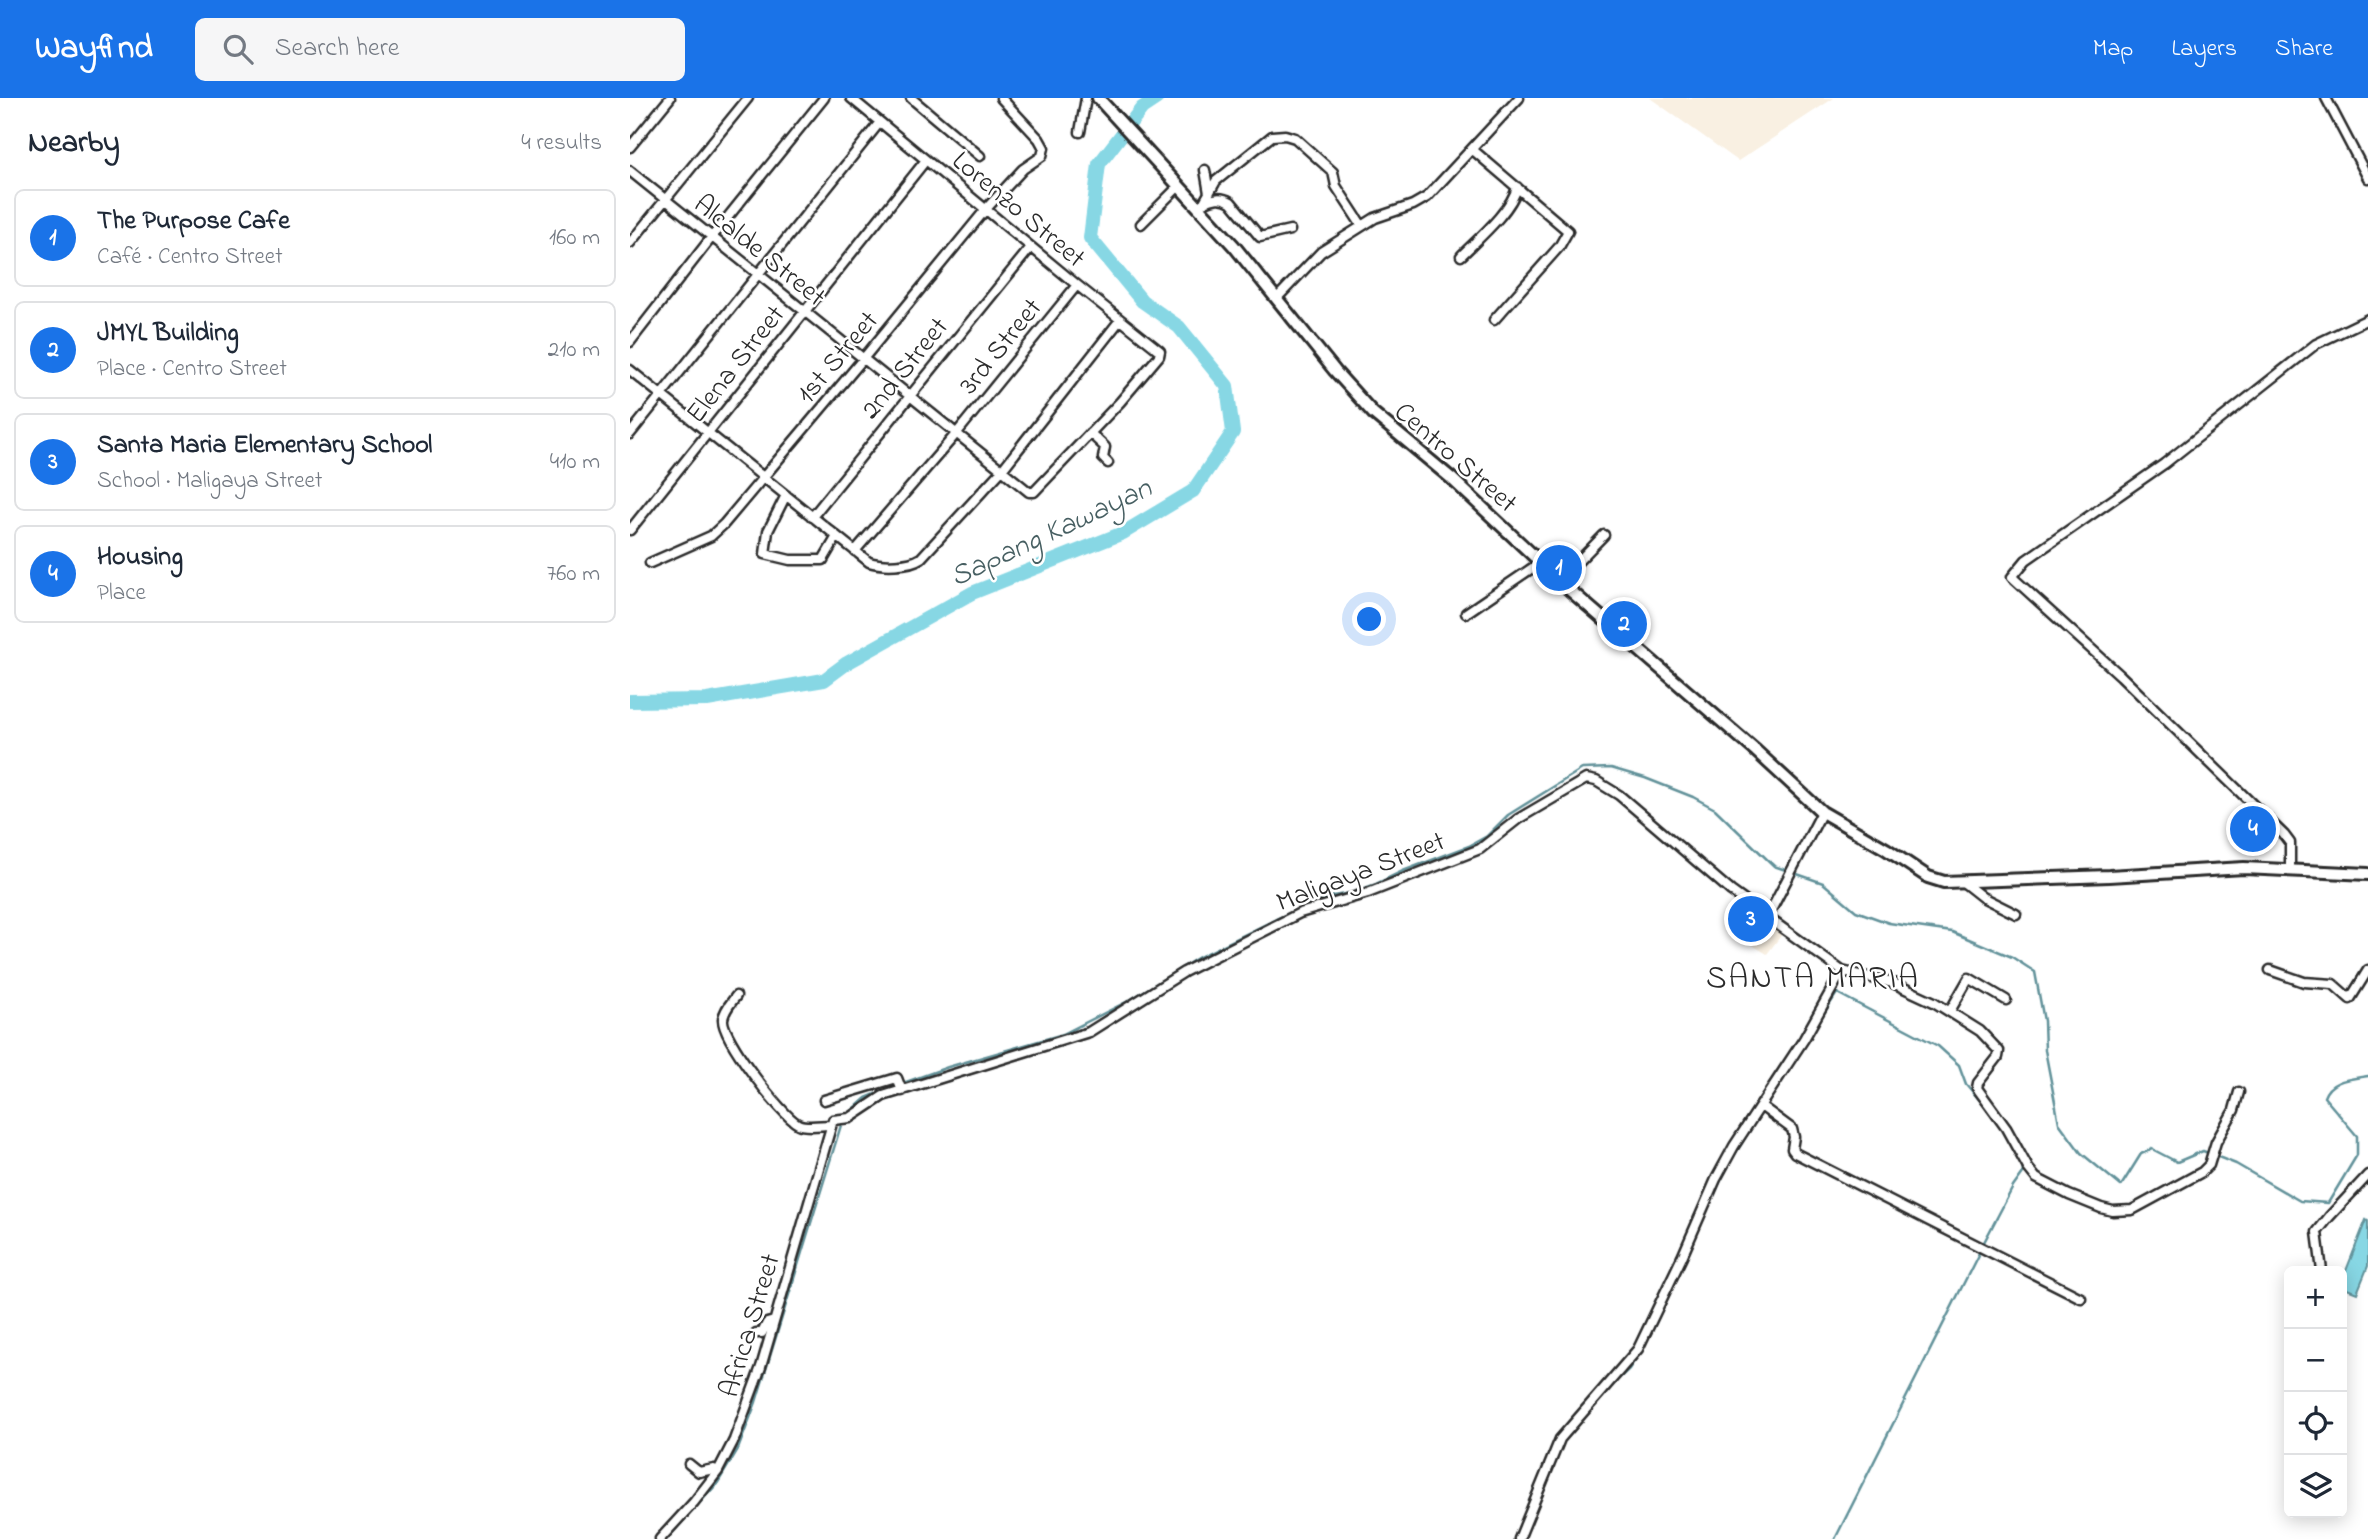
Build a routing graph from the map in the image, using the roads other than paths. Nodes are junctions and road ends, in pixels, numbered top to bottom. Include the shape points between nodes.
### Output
1 (670, 98) edge
2 (748, 98) edge
3 (824, 98) edge
4 (851, 98) edge
5 (911, 98) edge
6 (1001, 98) edge
7 (1086, 98) edge
8 (1098, 98) edge
9 (1519, 98) edge
10 (2326, 98) edge
11 (880, 121) junction
12 (1080, 132) dead end
13 (630, 147) edge
14 (1473, 150) junction
15 (980, 156) dead end
16 (926, 160) junction
17 (1205, 170) dead end
18 (630, 171) edge
19 (2368, 178) edge
20 (1179, 186) junction
21 (1517, 187) junction
22 (1209, 192) junction
23 (664, 200) junction
24 (1201, 204) junction
25 (986, 209) junction
26 (1141, 224) dead end
27 (1362, 226) junction
28 (1290, 230) dead end
29 (711, 238) junction
30 (630, 243) edge
31 (1031, 247) junction
32 (1461, 256) dead end
33 (758, 275) junction
34 (1077, 285) junction
35 (1277, 298) junction
36 (804, 312) junction
37 (2368, 319) edge
38 (1120, 320) junction
39 (1494, 320) dead end
40 (630, 342) edge
41 (863, 359) junction
42 (630, 370) edge
43 (661, 394) junction
44 (908, 396) junction
45 (709, 432) junction
46 (1090, 433) junction
47 (630, 434) edge
48 (956, 434) junction
49 (1108, 463) dead end
50 (1002, 470) junction
51 (764, 478) junction
52 (786, 495) junction
53 (812, 517) junction
54 (630, 530) edge
55 (1604, 535) dead end
56 (836, 538) junction
57 (855, 551) junction
58 (1541, 562) junction
59 (650, 563) dead end
60 (1560, 580) junction
61 (1466, 613) dead end
62 (1822, 812) junction
63 (2290, 869) junction
64 (2368, 874) edge
65 (1963, 882) junction
66 (2016, 914) dead end
67 (1767, 918) junction
68 (2270, 970) dead end
69 (2368, 970) edge
70 (1842, 971) junction
71 (736, 996) dead end
72 (2006, 1000) dead end
73 (1950, 1011) junction
74 (901, 1087) junction
75 (2239, 1092) dead end
76 (824, 1100) dead end
77 (1761, 1106) junction
78 (830, 1125) junction
79 (2368, 1175) edge
80 (2321, 1266) edge
81 (2081, 1297) dead end
82 (774, 1321) junction
83 (756, 1333) dead end
84 (689, 1464) dead end
85 (718, 1471) junction
86 (660, 1539) edge
87 (1519, 1539) edge

1 - 13 street
2 - 23 street
3 - 29 street
4 - 11 street, Lorenzo Street
5 - 15 street
6 - 25 street, 1st Street via 1044,148 1042,156 1023,169
7 - 12 street
8 - 20 street, Centro Street
9 - 14 street
10 - 19 street
11 - 16 street, Lorenzo Street
11 - 33 street
14 - 21 street
14 - 27 street via 1421,202
16 - 25 street, Lorenzo Street
16 - 36 street, Elena Street
17 - 22 street
18 - 23 street, Alcalde Street
20 - 24 street, Centro Street
20 - 26 street
21 - 32 street via 1506,207
21 - 39 street via 1568,234
22 - 24 street
22 - 27 street via 1216,181 1272,136 1285,135 1333,172 1336,187
23 - 29 street, Alcalde Street
23 - 30 street
24 - 28 street via 1225,198 1260,237
24 - 35 street, Centro Street
25 - 31 street, Lorenzo Street
25 - 41 street, 1st Street
27 - 35 street via 1321,251
29 - 33 street, Alcalde Street
29 - 40 street
31 - 34 street, Lorenzo Street
31 - 44 street, 2nd Street
33 - 36 street, Alcalde Street
33 - 43 street
34 - 38 street, Lorenzo Street
34 - 48 street, 3rd Street
35 - 58 street, Centro Street via 1373,413
36 - 41 street, Alcalde Street
36 - 45 street, Elena Street
37 - 63 street via 2316,344 2164,464 2026,560 2012,577 2284,835 2290,844
38 - 46 street, Lorenzo Street via 1160,351 1159,356
38 - 50 street
41 - 44 street, Alcalde Street
41 - 51 street, 1st Street
42 - 43 street
43 - 45 street
43 - 47 street
44 - 48 street, Alcalde Street
44 - 53 street, 2nd Street
45 - 51 street
45 - 54 street, Elena Street
46 - 49 street via 1105,447 1103,458
46 - 50 street, Alcalde Street via 1036,490 1029,492
48 - 50 street, Alcalde Street
48 - 57 street, 3rd Street
50 - 57 street via 915,562 872,563
51 - 52 street
51 - 59 street, 1st Street via 711,536
52 - 53 street
52 - 56 street via 768,531 765,554 823,560
53 - 56 street
55 - 60 street
56 - 57 street
58 - 60 street, Centro Street
58 - 61 street
60 - 62 street, Centro Street
62 - 65 street, Centro Street via 1928,877
62 - 67 street
63 - 64 street, Centro Street
63 - 65 street, Centro Street
65 - 66 street
67 - 70 street, Maligaya Street
67 - 74 street, Maligaya Street via 1619,795 1586,779 1518,819 1480,849 1300,914 1184,972 1089,1032
68 - 69 street via 2304,982 2333,984 2350,999
70 - 73 street via 1901,986
70 - 77 street
71 - 78 street via 727,1007 723,1027 765,1090 795,1122
72 - 73 street via 1969,978
73 - 75 street via 1998,1048 1998,1057 1977,1088 2028,1168 2042,1182 2101,1208 2132,1210 2202,1172
74 - 76 street via 898,1078 889,1079
74 - 78 street, Maligaya Street via 845,1118 833,1119
77 - 81 street via 1792,1129 1795,1153
77 - 87 street via 1716,1179 1638,1349 1560,1439
78 - 82 street, Africa Street
79 - 80 street via 2317,1232
82 - 83 street
82 - 85 street, Africa Street via 744,1415
84 - 85 street via 699,1472
85 - 86 street, Africa Street

